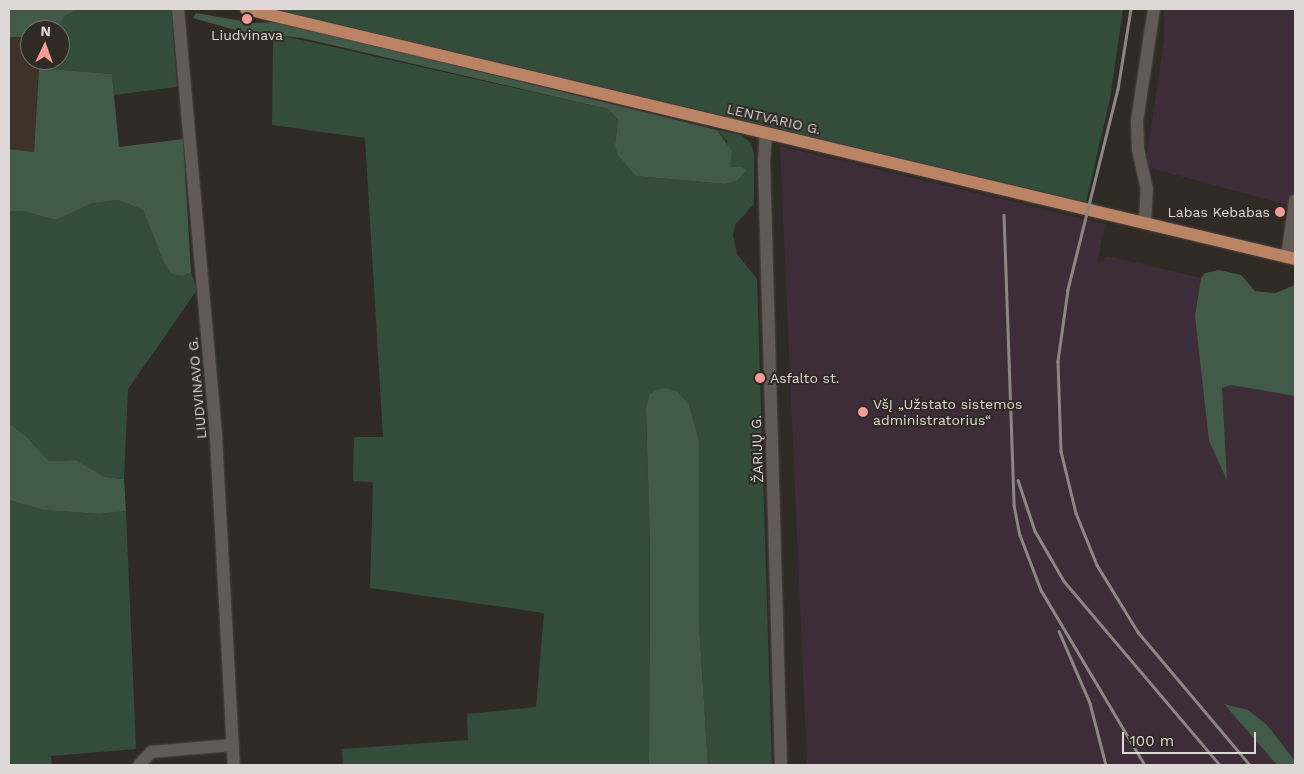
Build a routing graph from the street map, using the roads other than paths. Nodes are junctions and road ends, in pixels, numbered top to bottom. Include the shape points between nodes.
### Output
1 (178, 9) edge
2 (246, 9) edge
3 (1154, 9) edge
4 (766, 133) junction
5 (1295, 201) edge
6 (1144, 223) junction
7 (1291, 258) edge
8 (233, 745) junction
9 (139, 765) edge
10 (234, 765) edge
11 (781, 765) edge

1 - 8 street, LIUDVINAVO G. via 216,437
2 - 4 main road, LENTVARIO G.
3 - 6 street via 1137,121 1138,149 1147,190
4 - 6 main road, LENTVARIO G.
4 - 11 street, ŽARIJŲ G. via 764,161
5 - 7 street
6 - 7 main road, LENTVARIO G.
8 - 9 street via 151,752
8 - 10 street, LIUDVINAVO G.

